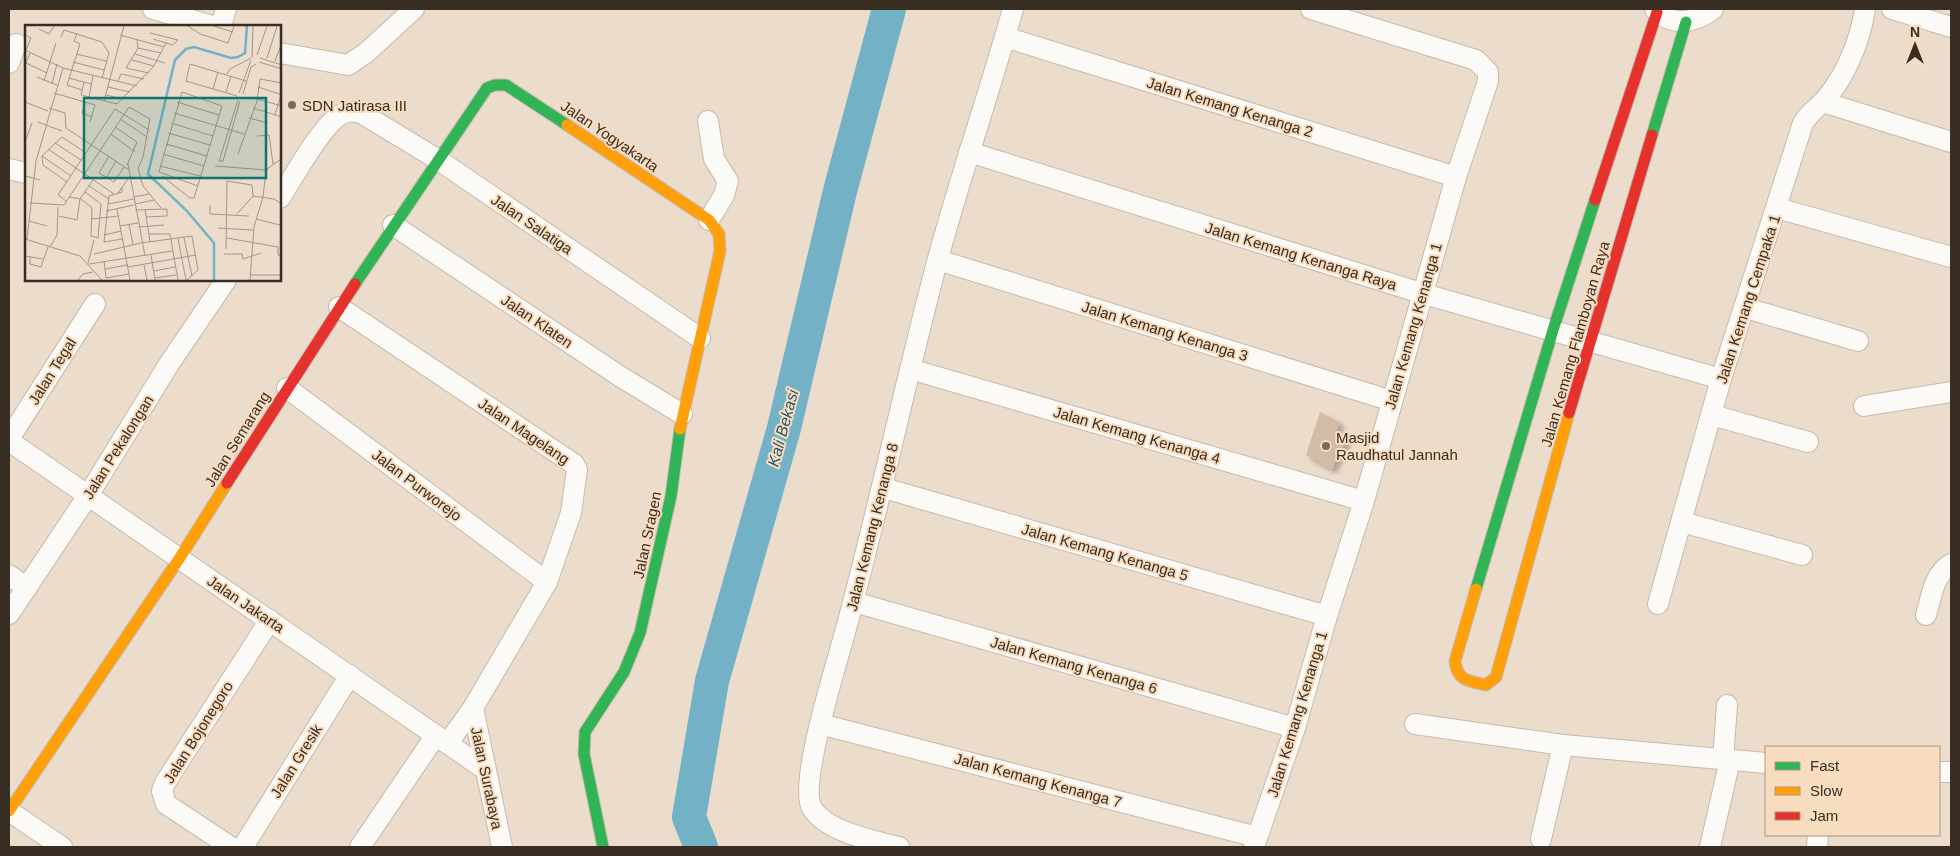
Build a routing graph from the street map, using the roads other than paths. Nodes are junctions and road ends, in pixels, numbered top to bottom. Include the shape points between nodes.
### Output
1 (153, 9) edge
2 (226, 9) edge
3 (414, 9) edge
4 (1013, 9) edge
5 (1311, 9) edge
6 (1713, 9) edge
7 (1865, 9) edge
8 (1892, 9) edge
9 (1656, 10) edge
10 (1686, 22) junction
11 (209, 25) edge
12 (221, 25) edge
13 (1951, 28) edge
14 (1005, 37) junction
15 (281, 53) edge
16 (492, 84) joint
17 (1823, 102) junction
18 (708, 121) dead end
19 (1951, 142) edge
20 (970, 152) junction
21 (436, 160) junction
22 (9, 169) edge
23 (25, 173) edge
24 (1456, 177) junction
25 (281, 196) edge
26 (1777, 208) junction
27 (709, 220) junction
28 (393, 225) junction
29 (1951, 256) edge
30 (938, 260) junction
31 (225, 281) edge
32 (1421, 293) junction
33 (95, 304) dead end
34 (339, 307) junction
35 (1746, 308) junction
36 (1553, 330) junction
37 (700, 338) junction
38 (1590, 341) junction
39 (1858, 341) dead end
40 (910, 369) junction
41 (1721, 379) junction
42 (287, 388) junction
43 (1951, 392) edge
44 (1392, 401) junction
45 (1864, 406) dead end
46 (682, 414) junction
47 (1712, 415) junction
48 (9, 440) edge
49 (1808, 442) dead end
50 (884, 488) junction
51 (88, 494) junction
52 (1364, 500) junction
53 (1682, 522) junction
54 (1802, 555) dead end
55 (179, 559) junction
56 (1951, 564) edge
57 (9, 575) edge
58 (547, 582) junction
59 (27, 588) junction
60 (854, 602) junction
61 (1658, 604) dead end
62 (9, 614) edge
63 (1926, 615) dead end
64 (1327, 616) junction
65 (270, 620) junction
66 (350, 675) junction
67 (1728, 705) dead end
68 (473, 708) junction
69 (820, 724) junction
70 (1415, 724) dead end
71 (1295, 728) junction
72 (442, 739) junction
73 (1563, 745) junction
74 (1726, 760) junction
75 (1765, 762) edge
76 (483, 768) junction
77 (9, 811) edge
78 (843, 832) junction
79 (500, 838) edge
80 (1541, 839) dead end
81 (1255, 842) edge
82 (62, 847) edge
83 (231, 847) edge
84 (243, 847) edge
85 (360, 847) edge
86 (486, 847) edge
87 (603, 847) edge
88 (862, 847) edge
89 (900, 847) edge
90 (1710, 847) edge

1 - 11 street
2 - 12 street
3 - 15 street via 354,62 342,64
4 - 14 street, Jalan Kemang Kenanga 8
5 - 24 street, Jalan Kemang Kenanga 1 via 1484,65 1488,81
6 - 10 street
7 - 17 street, Jalan Kemang Cempaka 1 via 1862,27 1840,79
8 - 13 street
9 - 10 street via 1675,21
9 - 36 street, Jalan Kemang Flamboyan Raya
10 - 38 street, Jalan Kemang Flamboyan Raya
14 - 20 street, Jalan Kemang Kenanga 8
14 - 24 street, Jalan Kemang Kenanga 2
16 - 21 street, Jalan Semarang via 482,92
16 - 27 street, Jalan Yogyakarta via 506,85
17 - 19 street
17 - 26 street, Jalan Kemang Cempaka 1 via 1810,111 1803,123
18 - 27 street via 714,159 728,182
20 - 30 street, Jalan Kemang Kenanga 8
20 - 32 street, Jalan Kemang Kenanga Raya
21 - 25 street, Jalan Salatiga via 361,113 348,112 336,117
21 - 28 street, Jalan Semarang
21 - 37 street, Jalan Salatiga
22 - 23 street
24 - 32 street, Jalan Kemang Kenanga 1
26 - 29 street
26 - 35 street, Jalan Kemang Cempaka 1
27 - 37 street, Jalan Sragen via 718,230 720,251
28 - 34 street, Jalan Semarang
28 - 46 street, Jalan Klaten
30 - 40 street, Jalan Kemang Kenanga 8
30 - 44 street, Jalan Kemang Kenanga 3
31 - 51 street, Jalan Pekalongan
32 - 36 street, Jalan Kemang Kenanga Raya
32 - 44 street, Jalan Kemang Kenanga 1
33 - 48 street, Jalan Tegal
34 - 42 street, Jalan Semarang
34 - 58 street, Jalan Magelang via 574,464 577,477 571,513
35 - 39 street
35 - 41 street, Jalan Kemang Cempaka 1
36 - 38 street, Jalan Kemang Kenanga Raya
36 - 38 street, Jalan Kemang Flamboyan Raya via 1455,661 1455,672 1459,678 1486,685 1496,676
37 - 46 street, Jalan Sragen
38 - 41 street, Jalan Kemang Kenanga Raya
40 - 50 street, Jalan Kemang Kenanga 8
40 - 52 street, Jalan Kemang Kenanga 4
41 - 47 street, Jalan Kemang Cempaka 1
42 - 55 street, Jalan Semarang
42 - 58 street, Jalan Purworejo
43 - 45 street
44 - 52 street, Jalan Kemang Kenanga 1
46 - 87 street, Jalan Sragen via 671,496 640,633 624,672 585,732 584,754
47 - 49 street
47 - 53 street, Jalan Kemang Cempaka 1
48 - 51 street, Jalan Jakarta
50 - 60 street, Jalan Kemang Kenanga 8
50 - 64 street, Jalan Kemang Kenanga 5
51 - 55 street, Jalan Jakarta
51 - 59 street, Jalan Pekalongan
52 - 64 street, Jalan Kemang Kenanga 1
53 - 54 street
53 - 61 street, Jalan Kemang Cempaka 1
55 - 65 street, Jalan Jakarta
55 - 77 street, Jalan Semarang
56 - 63 street via 1937,578
57 - 59 street
58 - 68 street, Jalan Magelang
59 - 62 street, Jalan Pekalongan
60 - 69 street, Jalan Kemang Kenanga 8
60 - 71 street, Jalan Kemang Kenanga 6
64 - 71 street, Jalan Kemang Kenanga 1
65 - 66 street, Jalan Jakarta
65 - 83 street, Jalan Bojonegoro via 162,791 166,804
66 - 72 street, Jalan Jakarta
66 - 84 street, Jalan Gresik
67 - 74 street
68 - 72 street, Jalan Magelang
68 - 76 street, Jalan Surabaya
69 - 78 street, Jalan Kemang Kenanga 8 via 809,797 812,808
69 - 81 street, Jalan Kemang Kenanga 7
70 - 73 street
71 - 81 street, Jalan Kemang Kenanga 1
72 - 76 street, Jalan Jakarta
72 - 85 street
73 - 74 street
73 - 80 street
74 - 75 street
74 - 90 street
76 - 79 street, Jalan Surabaya
77 - 82 street
78 - 88 street
78 - 89 street, Jalan Kemang Kenanga 8
79 - 86 street

